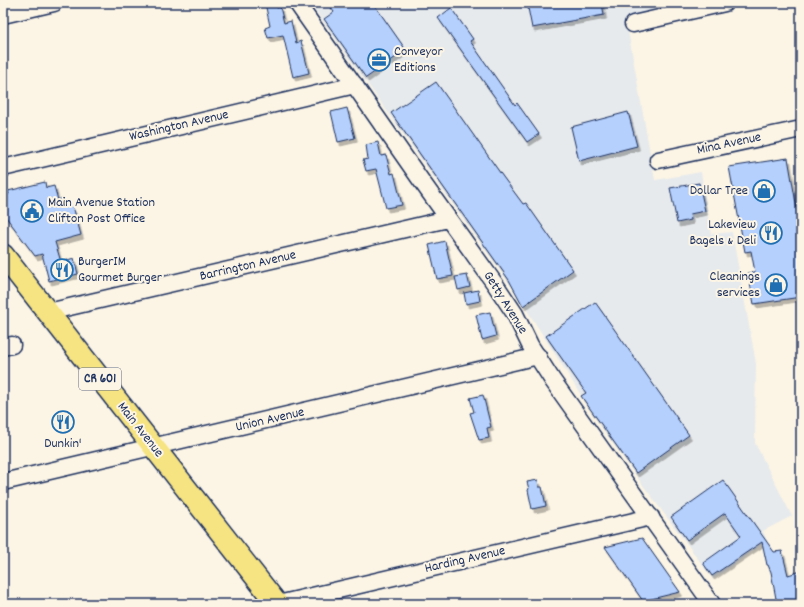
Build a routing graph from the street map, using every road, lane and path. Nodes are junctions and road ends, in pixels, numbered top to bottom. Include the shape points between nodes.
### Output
1 (54, 3) edge
2 (297, 3) edge
3 (725, 3) edge
4 (3, 15) edge
5 (633, 24) dead end
6 (355, 85) junction
7 (801, 129) edge
8 (658, 160) dead end
9 (3, 168) edge
10 (448, 219) junction
11 (3, 255) edge
12 (48, 312) junction
13 (538, 356) junction
14 (154, 447) junction
15 (3, 482) edge
16 (651, 517) junction
17 (278, 604) edge
18 (712, 604) edge

1 - 4 street
2 - 6 street, Getty Avenue
3 - 5 street
6 - 9 street, Washington Avenue
6 - 10 street, Getty Avenue
7 - 8 street, Mina Avenue
10 - 12 street, Barrington Avenue
10 - 13 street, Getty Avenue via 515,314
11 - 12 main road, Main Avenue / CR 601
12 - 14 main road, Main Avenue / CR 601
13 - 14 street, Union Avenue
13 - 16 street, Getty Avenue
14 - 15 street, Union Avenue
14 - 17 main road, Main Avenue / CR 601
16 - 17 street, Harding Avenue
16 - 18 street, Getty Avenue

